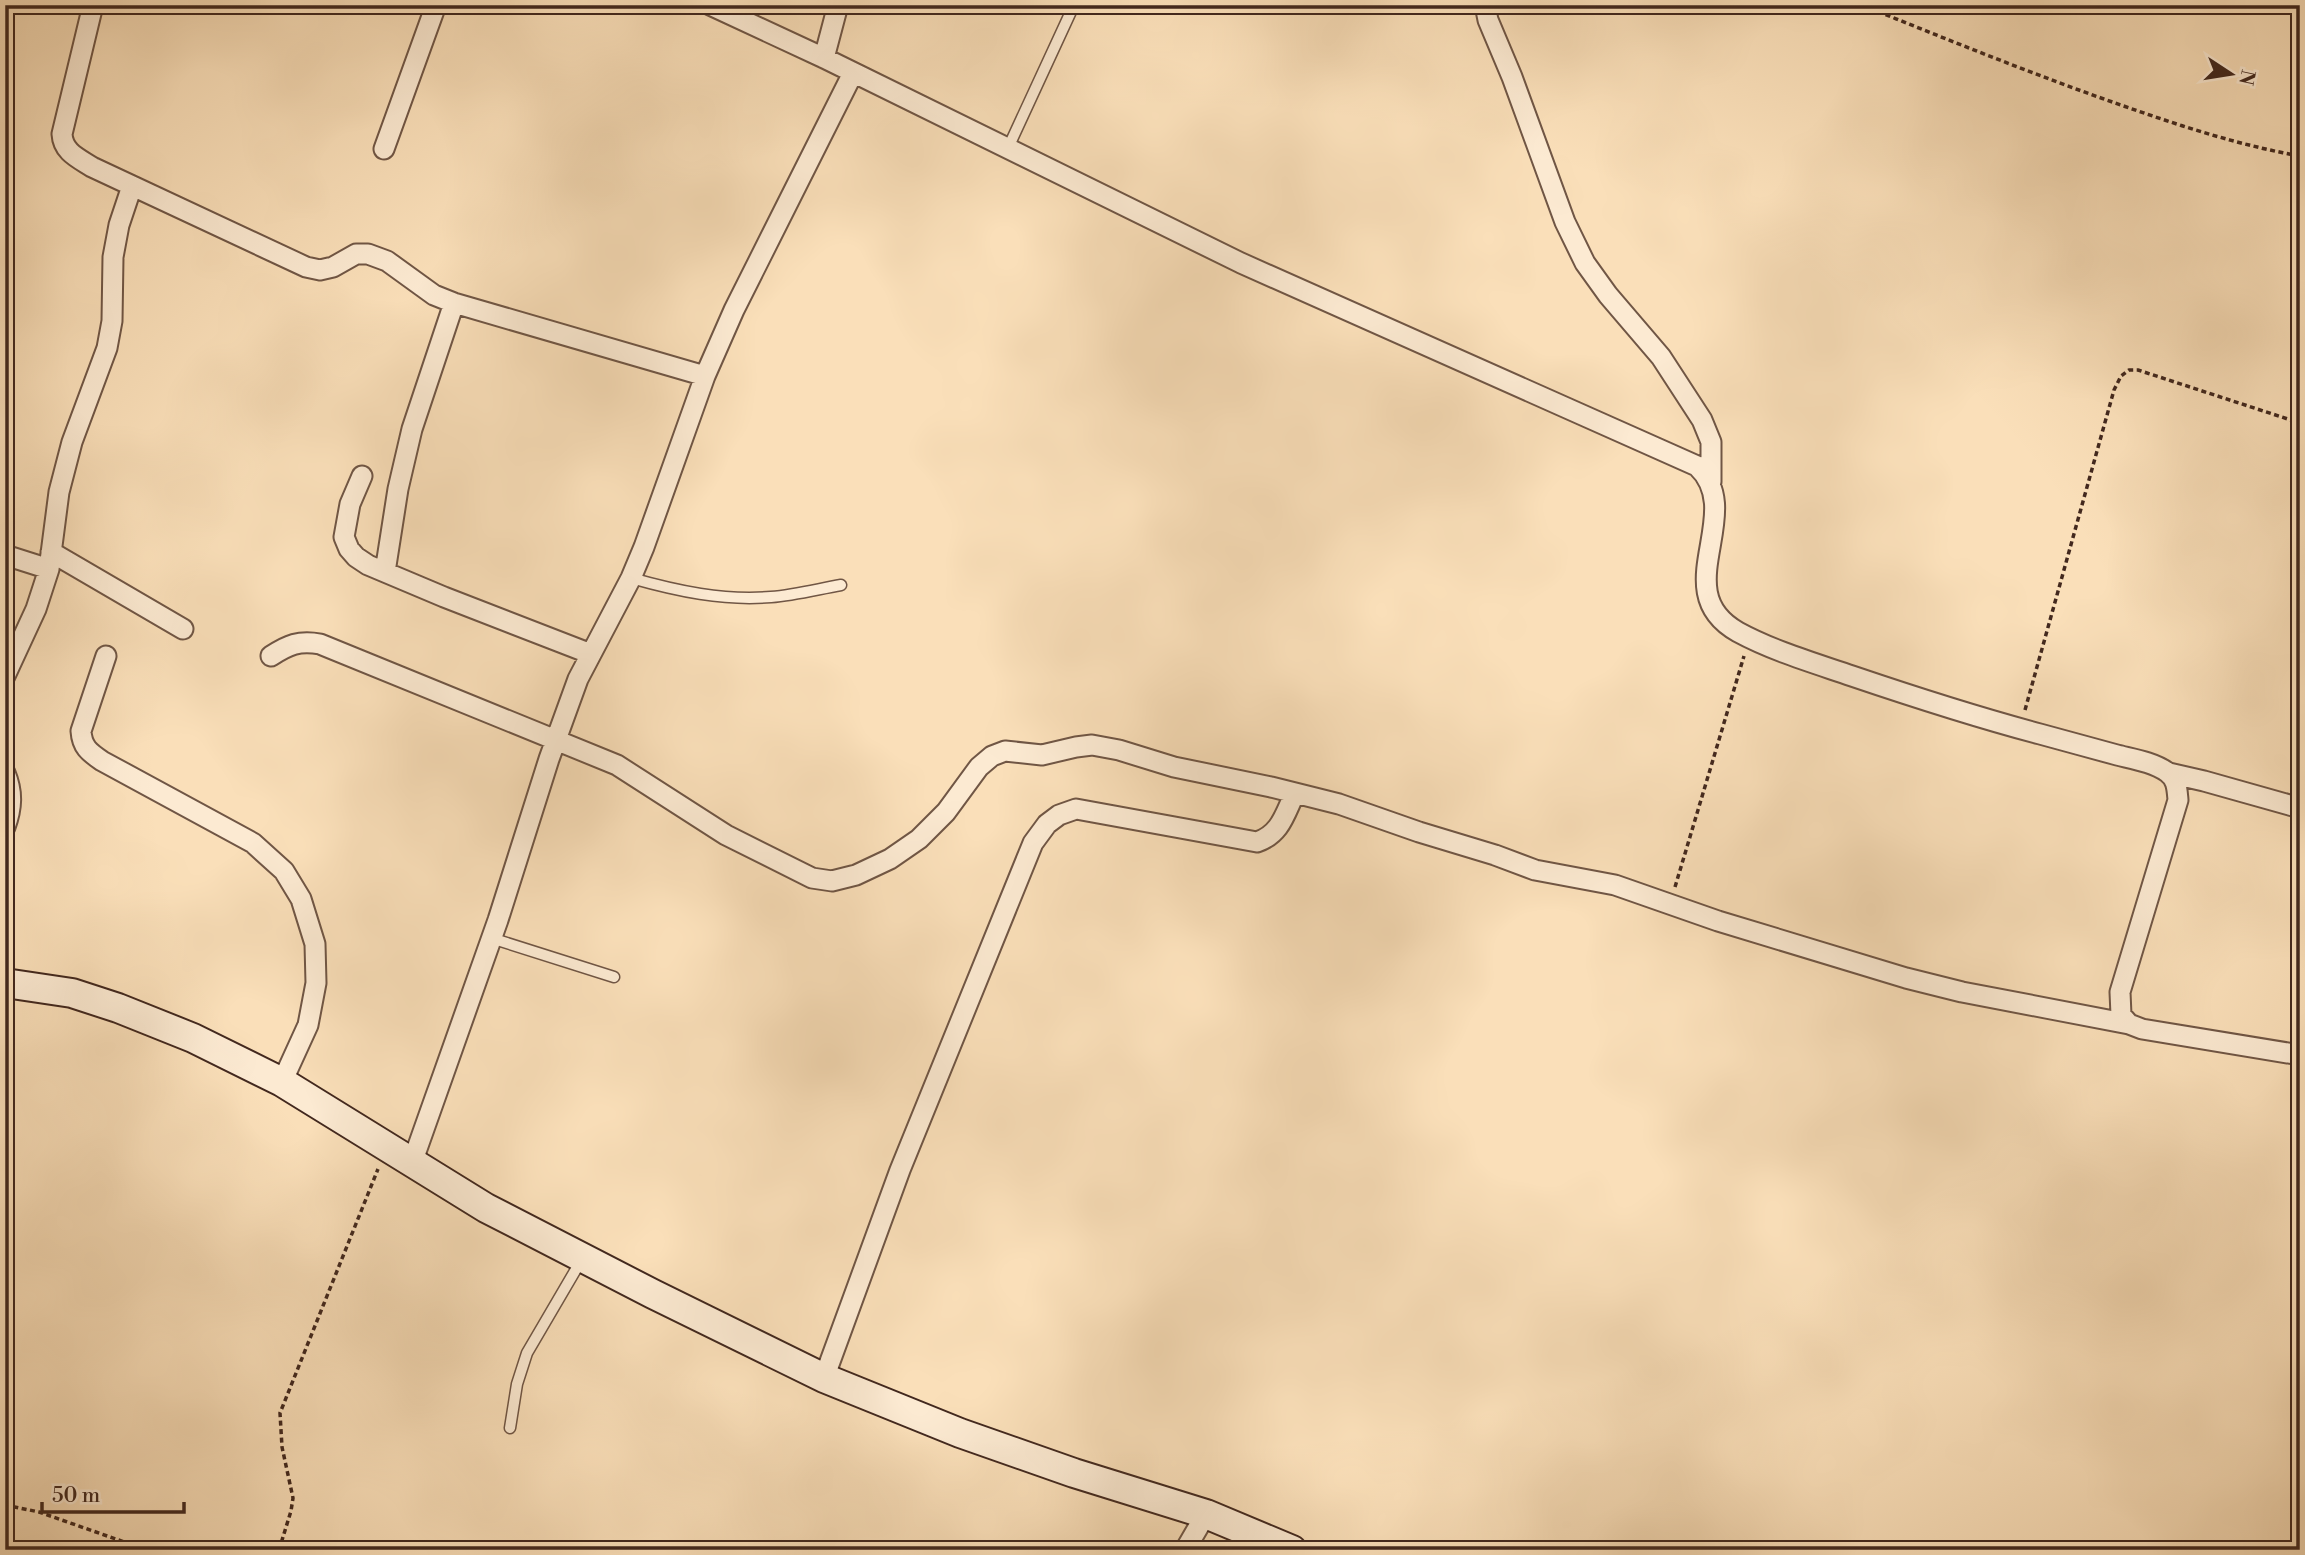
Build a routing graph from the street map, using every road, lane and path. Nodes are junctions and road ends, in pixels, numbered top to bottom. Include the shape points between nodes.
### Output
1 (93, 5) edge
2 (436, 5) edge
3 (709, 5) edge
4 (838, 5) edge
5 (1074, 5) edge
6 (1485, 5) edge
7 (1862, 5) edge
8 (824, 58) junction
9 (853, 73) junction
10 (1008, 148) junction
11 (384, 149) dead end
12 (2300, 156) edge
13 (132, 186) junction
14 (454, 303) junction
15 (705, 376) junction
16 (2300, 423) edge
17 (362, 476) dead end
18 (1711, 482) junction
19 (5, 555) edge
20 (50, 561) junction
21 (385, 572) junction
22 (631, 578) junction
23 (841, 585) dead end
24 (183, 629) dead end
25 (1749, 637) junction
26 (591, 654) junction
27 (106, 656) dead end
28 (271, 656) dead end
29 (5, 676) edge
30 (2020, 729) junction
31 (556, 740) junction
32 (5, 773) edge
33 (2169, 773) junction
34 (1295, 793) junction
35 (2300, 808) edge
36 (5, 827) edge
37 (1670, 904) junction
38 (491, 938) junction
39 (614, 976) dead end
40 (5, 983) edge
41 (2129, 1024) junction
42 (2300, 1055) edge
43 (282, 1082) junction
44 (387, 1148) junction
45 (412, 1163) junction
46 (583, 1258) junction
47 (824, 1378) junction
48 (510, 1428) dead end
49 (5, 1505) edge
50 (1206, 1514) junction
51 (147, 1550) edge
52 (279, 1550) edge
53 (1185, 1550) edge
54 (1292, 1550) edge

1 - 13 street via 64,120 63,144 72,155
2 - 11 street
3 - 8 street
4 - 8 street
5 - 10 lane
6 - 18 street via 1565,222 1585,263 1661,357 1702,420 1711,442
7 - 12 path via 2131,108
8 - 9 street
9 - 10 street
9 - 15 street
10 - 18 street via 1252,268 1670,452 1697,466
13 - 14 street via 306,267 320,270 356,254 368,254
13 - 20 street via 113,257 107,348 72,442 59,492
14 - 15 street
14 - 21 street via 412,429
15 - 22 street
16 - 30 path via 2138,370 2120,376
17 - 21 street via 350,504 344,537 356,557
18 - 25 street via 1715,509 1706,594 1722,622
19 - 20 street
20 - 24 street
20 - 29 street via 36,609
21 - 26 street
22 - 23 lane via 680,592 741,597
22 - 26 street
25 - 30 street via 1810,662
25 - 37 path
26 - 31 street
27 - 43 street via 81,730 88,751 253,843 284,872 301,899 315,944 317,983 307,1026
28 - 31 street via 291,644 320,644
30 - 33 street via 2138,760
31 - 34 street via 617,765 726,835 786,867 832,881 890,859 919,839 979,768 1005,751 1042,755 1092,746
31 - 38 street
32 - 36 street via 12,801
33 - 35 street
33 - 41 street via 2177,785 2174,818 2120,992 2121,1015
34 - 37 street via 1535,870 1615,885
34 - 47 street via 1277,831 1257,842 1076,808 1047,824 1033,843 952,1039
37 - 41 street via 1906,978
38 - 39 lane
38 - 45 street
40 - 43 street via 72,993 118,1007
41 - 42 street
43 - 44 street
44 - 45 street
44 - 52 path via 280,1413 293,1498
45 - 46 street
46 - 47 street
46 - 48 lane via 527,1353
47 - 50 street via 1074,1473
49 - 51 path via 39,1512
50 - 53 street
50 - 54 street

